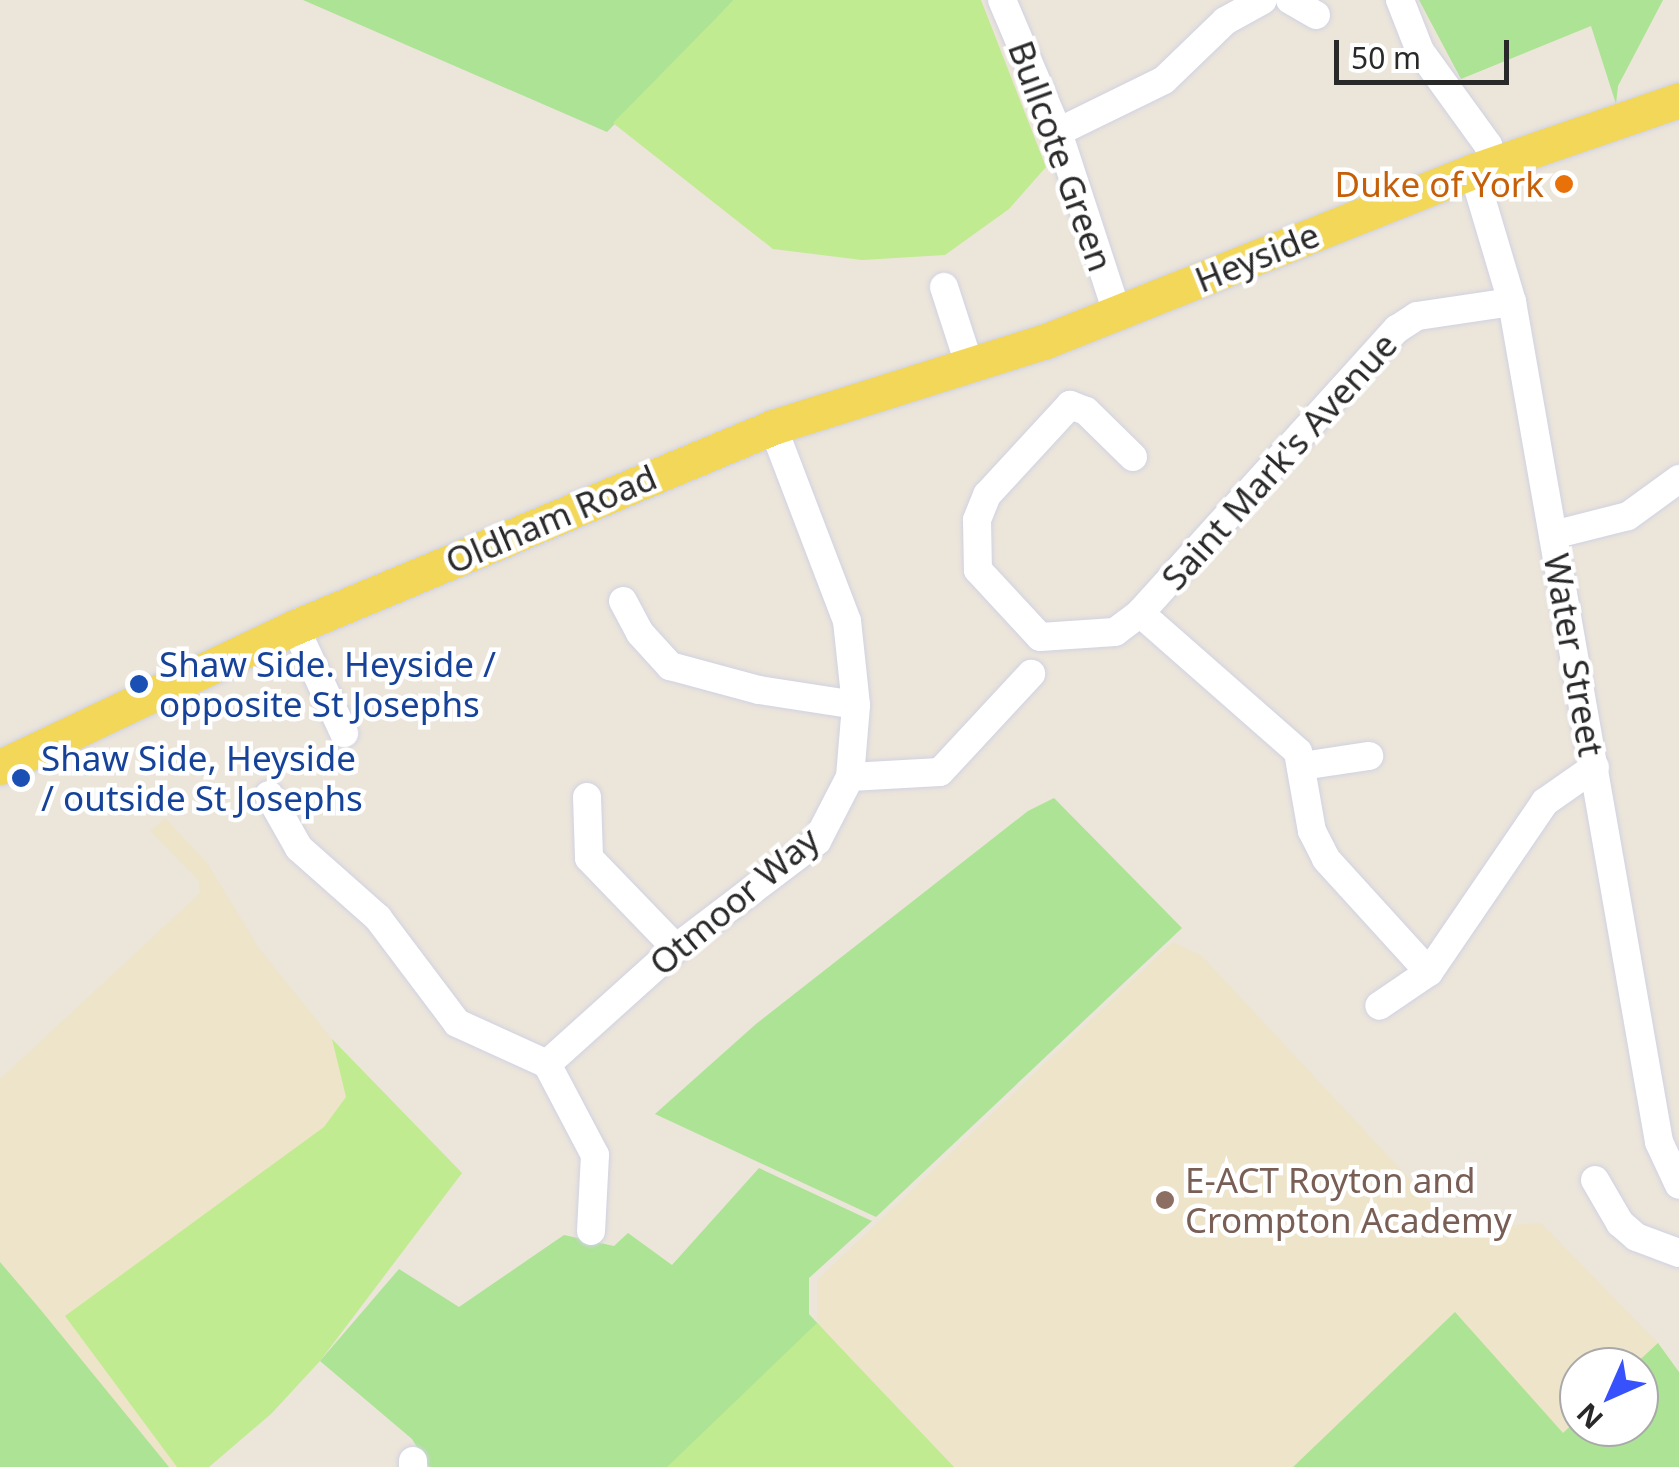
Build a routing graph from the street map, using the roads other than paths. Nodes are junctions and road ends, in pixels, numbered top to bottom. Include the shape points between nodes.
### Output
1 (1002, 0) edge
2 (1263, 0) edge
3 (1290, 0) edge
4 (1400, 0) edge
5 (1316, 14) dead end
6 (1679, 100) edge
7 (1058, 132) junction
8 (1484, 168) junction
9 (944, 287) dead end
10 (1512, 302) junction
11 (1118, 313) junction
12 (969, 364) junction
13 (773, 427) junction
14 (1133, 457) dead end
15 (1679, 479) edge
16 (1552, 535) junction
17 (623, 601) dead end
18 (1140, 614) junction
19 (295, 628) junction
20 (1031, 674) dead end
21 (856, 705) junction
22 (344, 733) dead end
23 (1369, 756) dead end
24 (1300, 759) junction
25 (0, 766) edge
26 (1595, 767) junction
27 (850, 777) junction
28 (269, 796) dead end
29 (587, 797) dead end
30 (676, 948) junction
31 (1429, 972) junction
32 (1379, 1006) dead end
33 (548, 1064) junction
34 (1595, 1180) dead end
35 (1679, 1185) edge
36 (591, 1231) dead end
37 (1679, 1252) edge

1 - 7 street, Bullcote Green
2 - 7 street via 1225,21 1164,80
3 - 5 street
4 - 8 street, Water Street via 1420,51 1488,145
6 - 8 main road, Heyside
7 - 11 street, Bullcote Green
8 - 10 street, Water Street
8 - 11 main road, Heyside
9 - 12 street
10 - 16 street, Water Street
10 - 18 street, Saint Mark's Avenue via 1418,316 1397,330
11 - 12 main road, Oldham Road
12 - 13 main road, Oldham Road
13 - 19 main road, Oldham Road
13 - 21 street, Otmoor Way via 847,621
14 - 18 street, Saint Mark's Avenue via 1086,410 1070,405 987,495 972,554 986,582 1040,637 1115,632
15 - 16 street via 1628,516
16 - 26 street, Water Street
17 - 21 street via 640,634 670,666 759,690
18 - 24 street
19 - 22 street
19 - 25 main road, Oldham Road
20 - 27 street via 940,772
21 - 27 street, Otmoor Way
23 - 24 street
24 - 31 street via 1312,831 1326,859
26 - 31 street via 1545,802
26 - 35 street, Water Street via 1658,1142
27 - 30 street, Otmoor Way via 816,841
28 - 33 street via 298,848 378,918 457,1023
29 - 30 street via 588,858
30 - 33 street, Otmoor Way
31 - 32 street
33 - 36 street via 595,1156
34 - 37 street via 1636,1237

